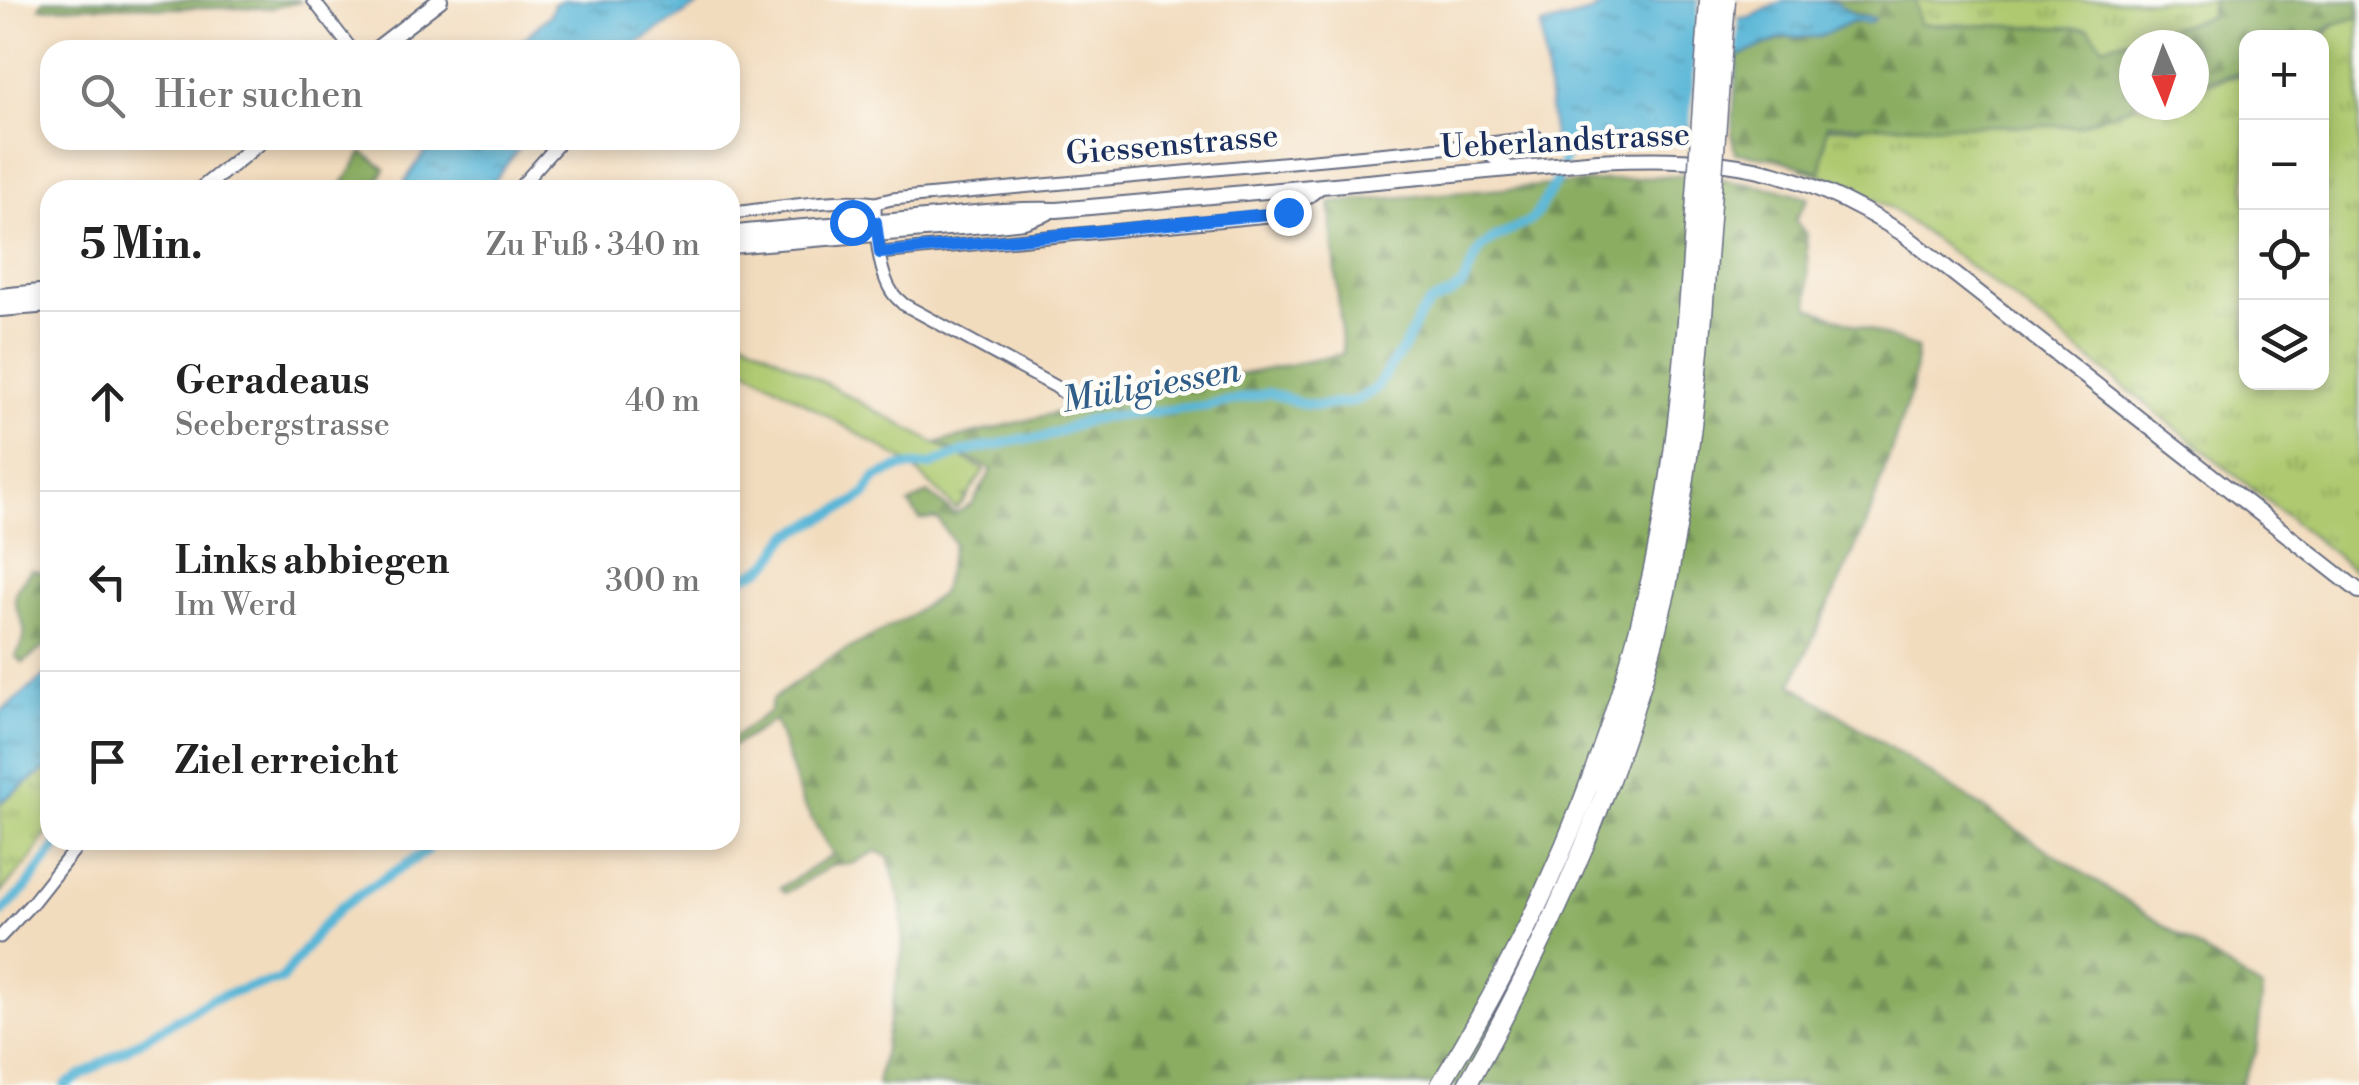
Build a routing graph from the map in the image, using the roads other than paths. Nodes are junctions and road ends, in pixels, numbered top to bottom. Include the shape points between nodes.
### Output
1 (1709, 0) edge
2 (1726, 0) edge
3 (437, 2) edge
4 (316, 3) edge
5 (344, 40) edge
6 (388, 40) edge
7 (1537, 138) dead end
8 (1475, 145) junction
9 (250, 150) edge
10 (553, 150) edge
11 (1514, 168) junction
12 (212, 180) edge
13 (526, 180) edge
14 (1323, 186) junction
15 (874, 203) junction
16 (740, 212) edge
17 (876, 227) junction
18 (740, 233) edge
19 (740, 245) edge
20 (880, 253) junction
21 (1699, 273) junction
22 (40, 292) edge
23 (0, 296) edge
24 (40, 305) edge
25 (0, 309) edge
26 (1072, 398) dead end
27 (2359, 590) edge
28 (74, 850) edge
29 (1546, 888) junction
30 (0, 937) edge
31 (1440, 1085) edge
32 (1448, 1085) edge
33 (1467, 1085) edge

1 - 21 highway, bridge
2 - 21 highway, bridge
3 - 6 main road
4 - 5 street
7 - 8 street, Giessenstrasse
8 - 11 street
8 - 15 street, Giessenstrasse
9 - 12 main road
10 - 13 street
11 - 14 main road, Ueberlandstrasse
11 - 27 main road, Ueberlandstrasse via 1660,158 1742,165 1868,211
14 - 17 main road, Ueberlandstrasse via 1016,209
14 - 20 street via 1280,214
15 - 16 street, Giessenstrasse
15 - 17 street
17 - 18 main road, Ueberlandstrasse via 830,223
17 - 19 main road, Ueberlandstrasse
17 - 20 street
20 - 26 street via 891,291 903,304
21 - 29 highway via 1644,606 1602,751
21 - 33 highway via 1698,386 1685,482 1638,699 1578,865
22 - 23 main road
24 - 25 main road
28 - 30 street
29 - 31 highway
29 - 32 highway via 1543,908

